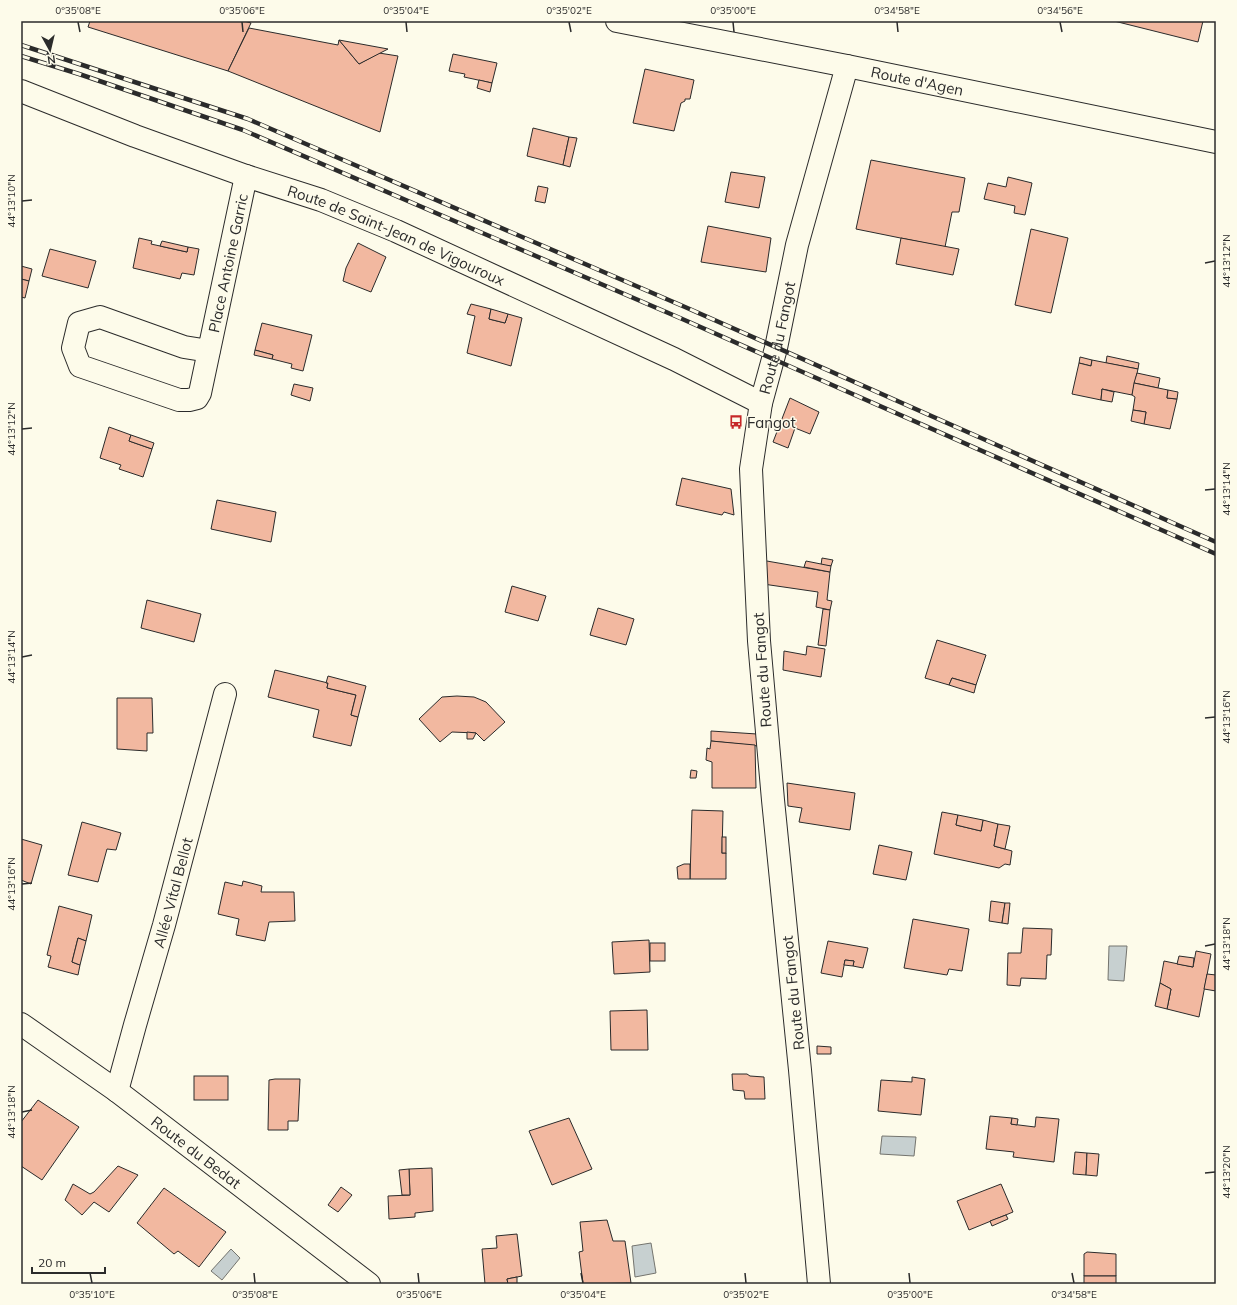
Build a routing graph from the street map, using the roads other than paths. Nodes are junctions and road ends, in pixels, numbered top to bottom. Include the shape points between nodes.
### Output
1 (617, 21) edge
2 (847, 66) junction
3 (21, 91) edge
4 (1216, 142) edge
5 (246, 176) junction
6 (209, 351) junction
7 (761, 403) junction
8 (225, 694) dead end
9 (21, 1024) edge
10 (118, 1091) junction
11 (370, 1284) edge
12 (819, 1284) edge

1 - 2 street, Route d'Agen
2 - 4 street, Route d'Agen
2 - 7 street, Route du Fangot via 798,245 776,348
3 - 5 street, Route de Saint-Jean de Vigouroux
5 - 6 street, Place Antoine Garric
5 - 7 street, Route de Saint-Jean de Vigouroux via 321,200 396,231 674,359
6 - 6 street, Place Antoine Garric via 197,398 179,400 80,366 73,348 78,323 100,317 184,347
7 - 12 street, Route du Fangot via 751,469 759,641
8 - 10 street, Allée Vital Bellot
9 - 10 street, Route du Bedat
10 - 11 street, Route du Bedat

